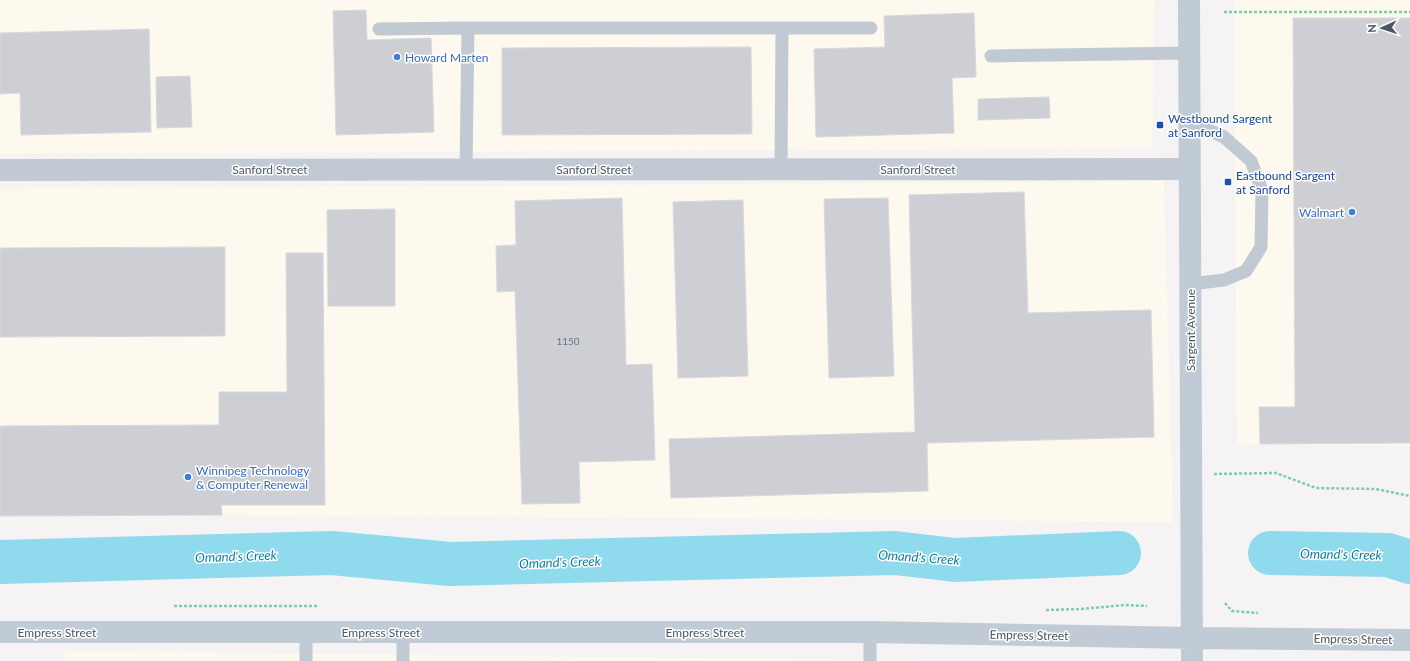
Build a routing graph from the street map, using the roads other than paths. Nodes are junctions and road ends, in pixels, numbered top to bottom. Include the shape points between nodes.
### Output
1 (1189, 0) edge
2 (468, 28) junction
3 (782, 28) junction
4 (871, 28) dead end
5 (379, 29) dead end
6 (1189, 53) junction
7 (992, 56) dead end
8 (1189, 121) junction
9 (466, 169) junction
10 (781, 169) junction
11 (1189, 169) junction
12 (0, 170) edge
13 (1190, 284) junction
14 (1, 632) edge
15 (306, 632) junction
16 (403, 632) junction
17 (870, 632) junction
18 (1192, 638) junction
19 (1410, 640) edge
20 (306, 661) edge
21 (403, 661) edge
22 (870, 661) edge
23 (1192, 661) edge

1 - 6 main road, Sargent Avenue
2 - 3 lane
2 - 5 lane
2 - 9 lane
3 - 4 lane
3 - 10 lane
6 - 7 lane
6 - 8 main road, Sargent Avenue
8 - 11 main road, Sargent Avenue
8 - 13 lane via 1224,137 1251,161 1262,190 1261,247 1246,271 1224,280
9 - 10 street, Sanford Street
9 - 12 street, Sanford Street
10 - 11 street, Sanford Street
11 - 13 main road, Sargent Avenue
13 - 18 main road, Sargent Avenue
14 - 15 main road, Empress Street
15 - 16 main road, Empress Street
15 - 20 lane
16 - 17 main road, Empress Street
16 - 21 lane
17 - 18 main road, Empress Street
17 - 22 lane
18 - 19 main road, Empress Street
18 - 23 main road, Sargent Avenue

